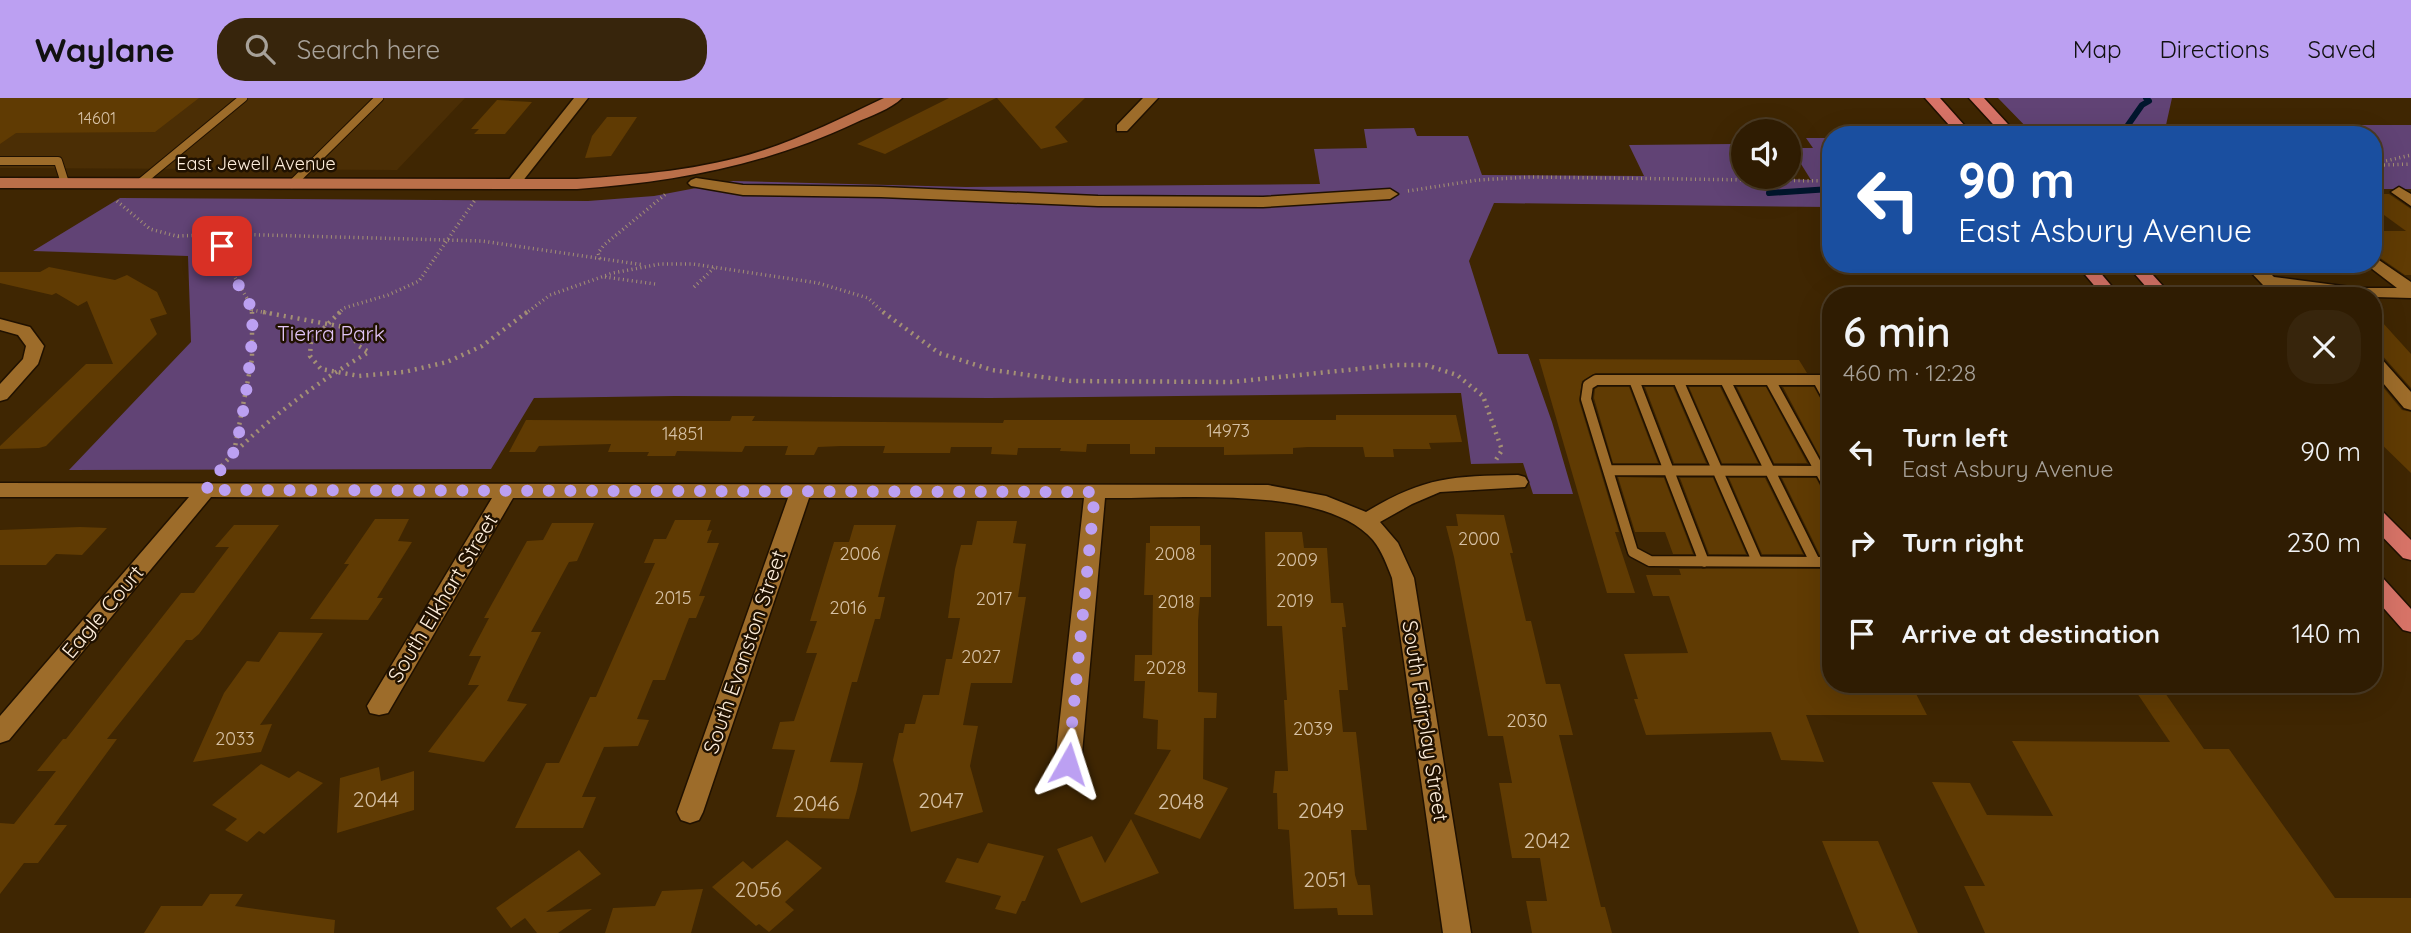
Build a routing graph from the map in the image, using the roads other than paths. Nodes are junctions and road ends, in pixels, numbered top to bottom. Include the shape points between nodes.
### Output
1 (243, 98) edge
2 (379, 98) edge
3 (581, 98) edge
4 (895, 98) edge
5 (1151, 98) edge
6 (1932, 98) edge
7 (1976, 98) edge
8 (1958, 126) edge
9 (2002, 126) edge
10 (1122, 128) dead end
11 (0, 161) edge
12 (0, 183) edge
13 (65, 183) junction
14 (135, 183) junction
15 (696, 183) dead end
16 (292, 184) junction
17 (513, 184) junction
18 (1390, 194) road end
19 (2382, 268) edge
20 (2092, 273) edge
21 (2142, 273) edge
22 (2261, 273) edge
23 (2104, 287) edge
24 (2156, 287) edge
25 (2295, 287) edge
26 (2411, 292) edge
27 (2382, 293) edge
28 (0, 324) edge
29 (2382, 370) edge
30 (1633, 380) junction
31 (1678, 380) junction
32 (1725, 380) junction
33 (1770, 380) junction
34 (1818, 380) junction
35 (1822, 380) edge
36 (1822, 387) edge
37 (0, 396) edge
38 (2411, 404) edge
39 (1822, 464) edge
40 (1608, 470) junction
41 (1667, 470) junction
42 (1717, 471) junction
43 (1770, 471) junction
44 (1822, 471) edge
45 (1508, 483) road end
46 (0, 490) edge
47 (206, 490) junction
48 (507, 490) junction
49 (801, 491) junction
50 (1095, 492) junction
51 (1365, 522) junction
52 (2382, 523) edge
53 (2411, 553) edge
54 (1814, 560) junction
55 (1757, 561) junction
56 (1822, 561) edge
57 (1704, 562) junction
58 (2382, 592) edge
59 (2411, 624) edge
60 (379, 706) dead end
61 (1, 730) edge
62 (1068, 764) dead end
63 (690, 812) dead end
64 (1457, 933) edge

1 - 14 lane
2 - 16 lane
3 - 17 street
4 - 17 street, East Jewell Avenue via 803,141 729,164 614,182
5 - 10 street
6 - 8 main road
7 - 9 main road
11 - 13 lane via 58,161
12 - 13 street, East Jewell Avenue
13 - 14 street, East Jewell Avenue
14 - 16 street, East Jewell Avenue
15 - 18 street via 743,190 1098,201 1263,202
16 - 17 street, East Jewell Avenue
19 - 26 street
20 - 23 main road
21 - 24 main road
22 - 25 street via 2269,281
26 - 27 street
28 - 37 street via 24,331 35,346 32,360
29 - 38 street
30 - 31 lane
30 - 40 lane via 1596,380 1588,385 1586,399
30 - 41 lane
31 - 32 lane
31 - 42 lane
32 - 33 lane
32 - 43 lane
33 - 34 lane
33 - 39 lane
34 - 35 lane
34 - 36 lane
40 - 41 lane
40 - 57 lane via 1633,552 1650,561
41 - 42 lane
41 - 57 lane
42 - 43 lane
42 - 55 lane
43 - 44 lane
43 - 54 lane
45 - 51 street via 1430,488
46 - 47 street, South Fairplay Street
47 - 48 street, South Fairplay Street
47 - 61 street, Eagle Court
48 - 49 street, South Fairplay Street
48 - 60 street, South Elkhart Street
49 - 50 street, South Fairplay Street
49 - 63 street, South Evanston Street
50 - 51 street, South Fairplay Street via 1306,496
50 - 62 street
51 - 64 street, South Fairplay Street via 1389,545 1403,578
52 - 53 main road
54 - 55 lane
54 - 56 lane
55 - 57 lane
58 - 59 main road

